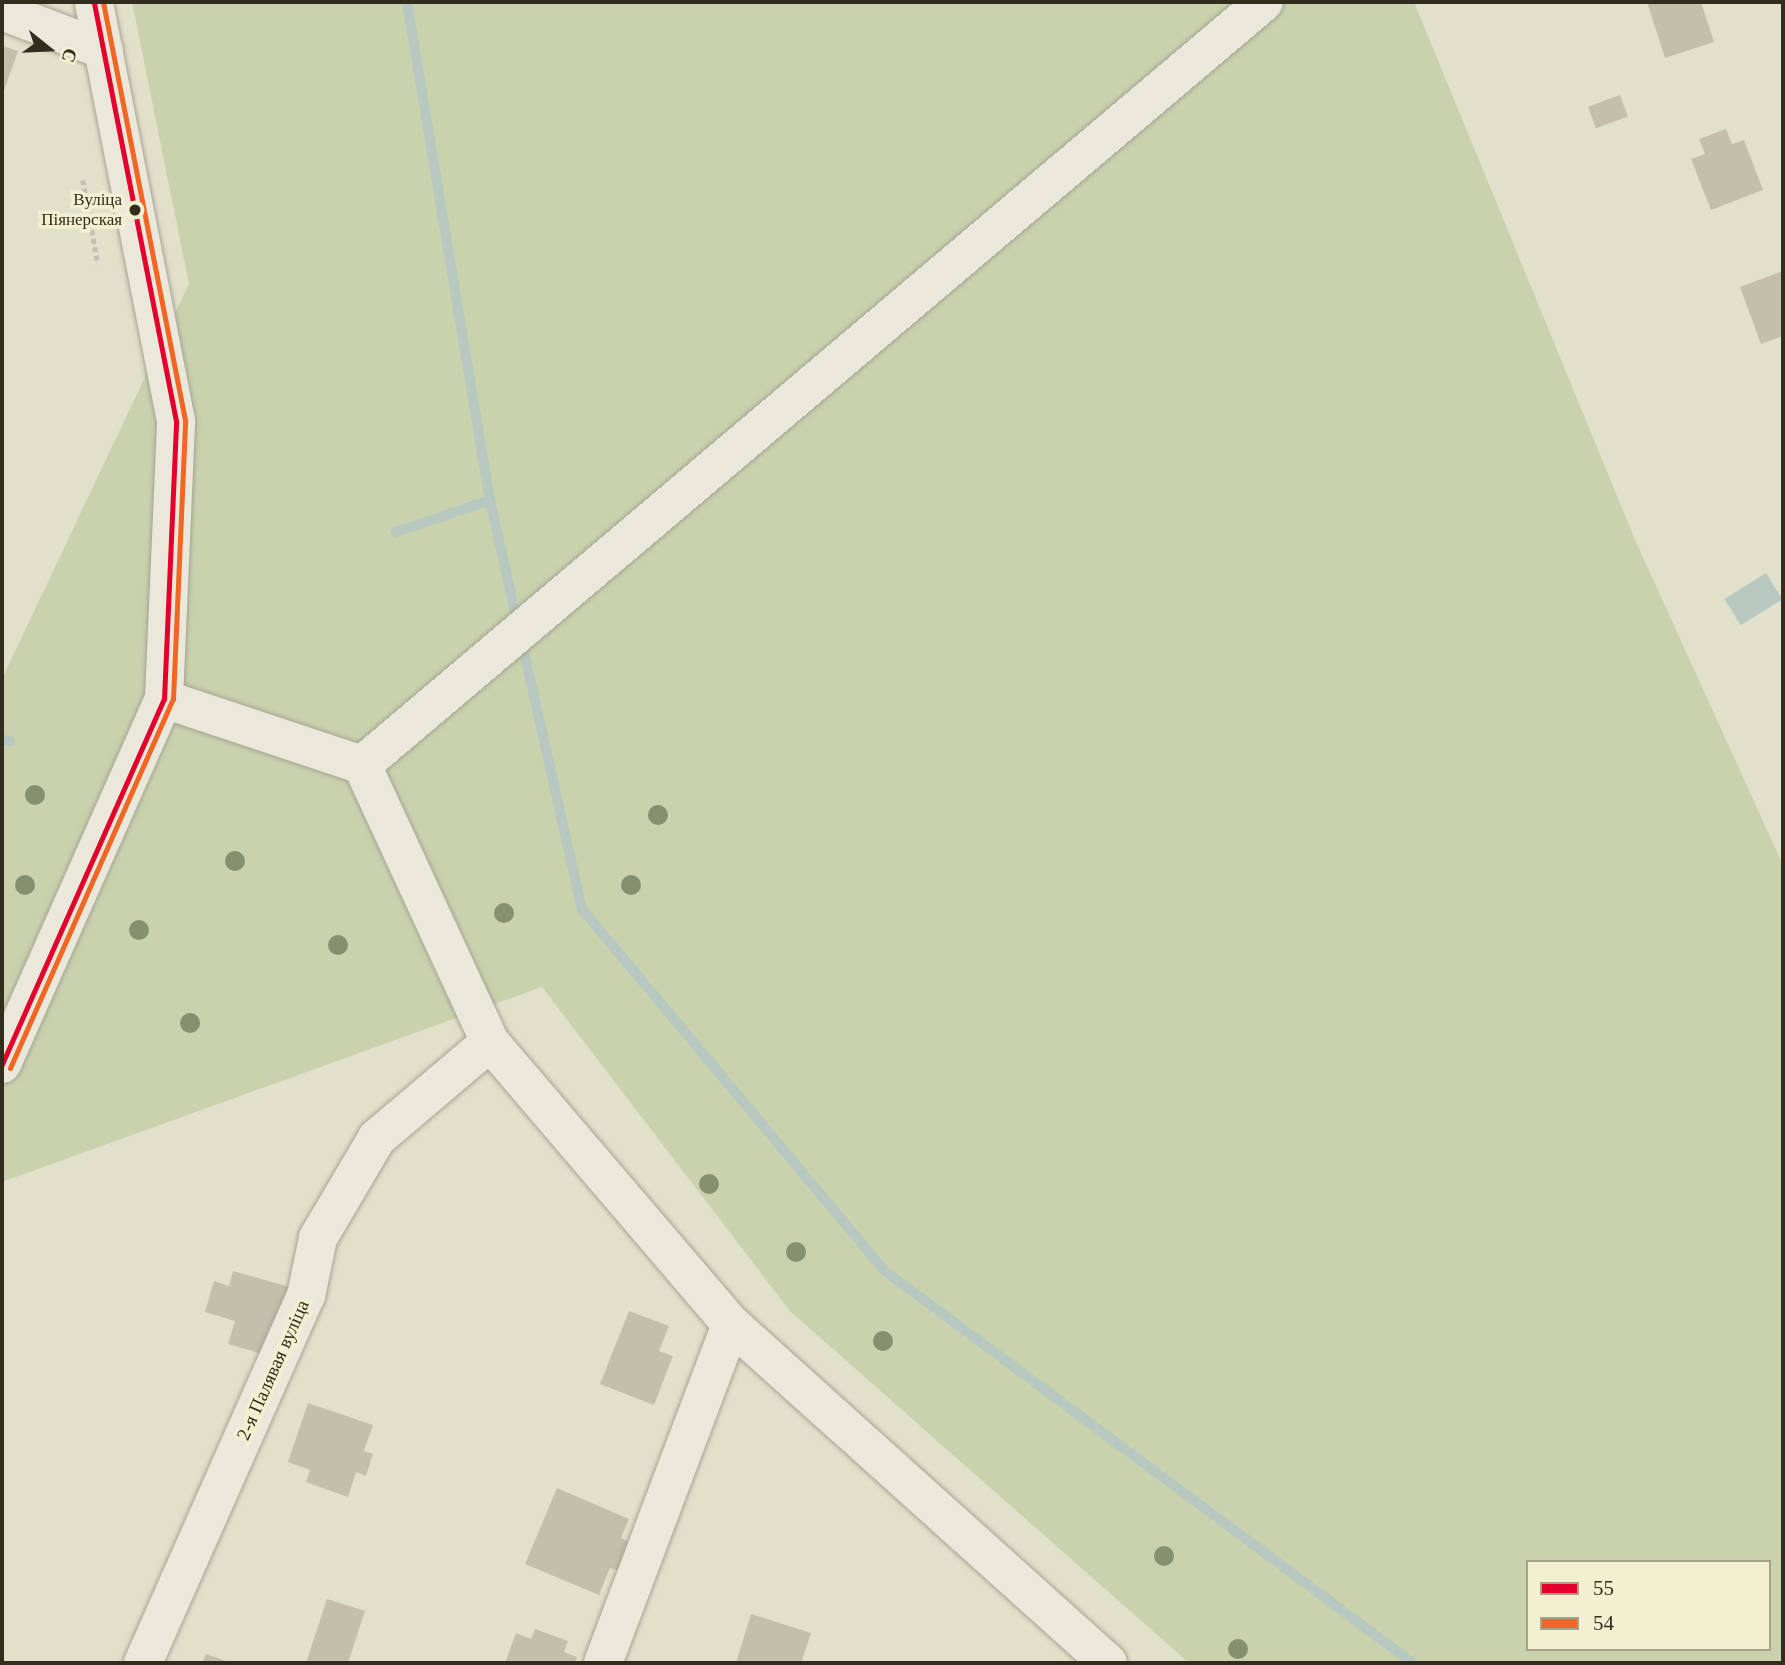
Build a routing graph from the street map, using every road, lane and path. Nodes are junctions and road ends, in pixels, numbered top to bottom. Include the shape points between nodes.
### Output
1 (94, 2) edge
2 (1264, 2) edge
3 (2, 11) edge
4 (104, 50) junction
5 (83, 180) dead end
6 (98, 264) dead end
7 (164, 699) junction
8 (362, 765) junction
9 (490, 1042) junction
10 (2, 1064) edge
11 (731, 1324) junction
12 (143, 1663) edge
13 (603, 1663) edge
14 (1108, 1663) edge

1 - 4 street
2 - 8 street
3 - 4 street
4 - 7 street via 176,421
5 - 6 path
7 - 8 street
7 - 10 street
8 - 9 street
9 - 11 street
9 - 12 street, 2-я Палявая вуліца via 377,1138 318,1238 306,1296
11 - 13 street
11 - 14 street

